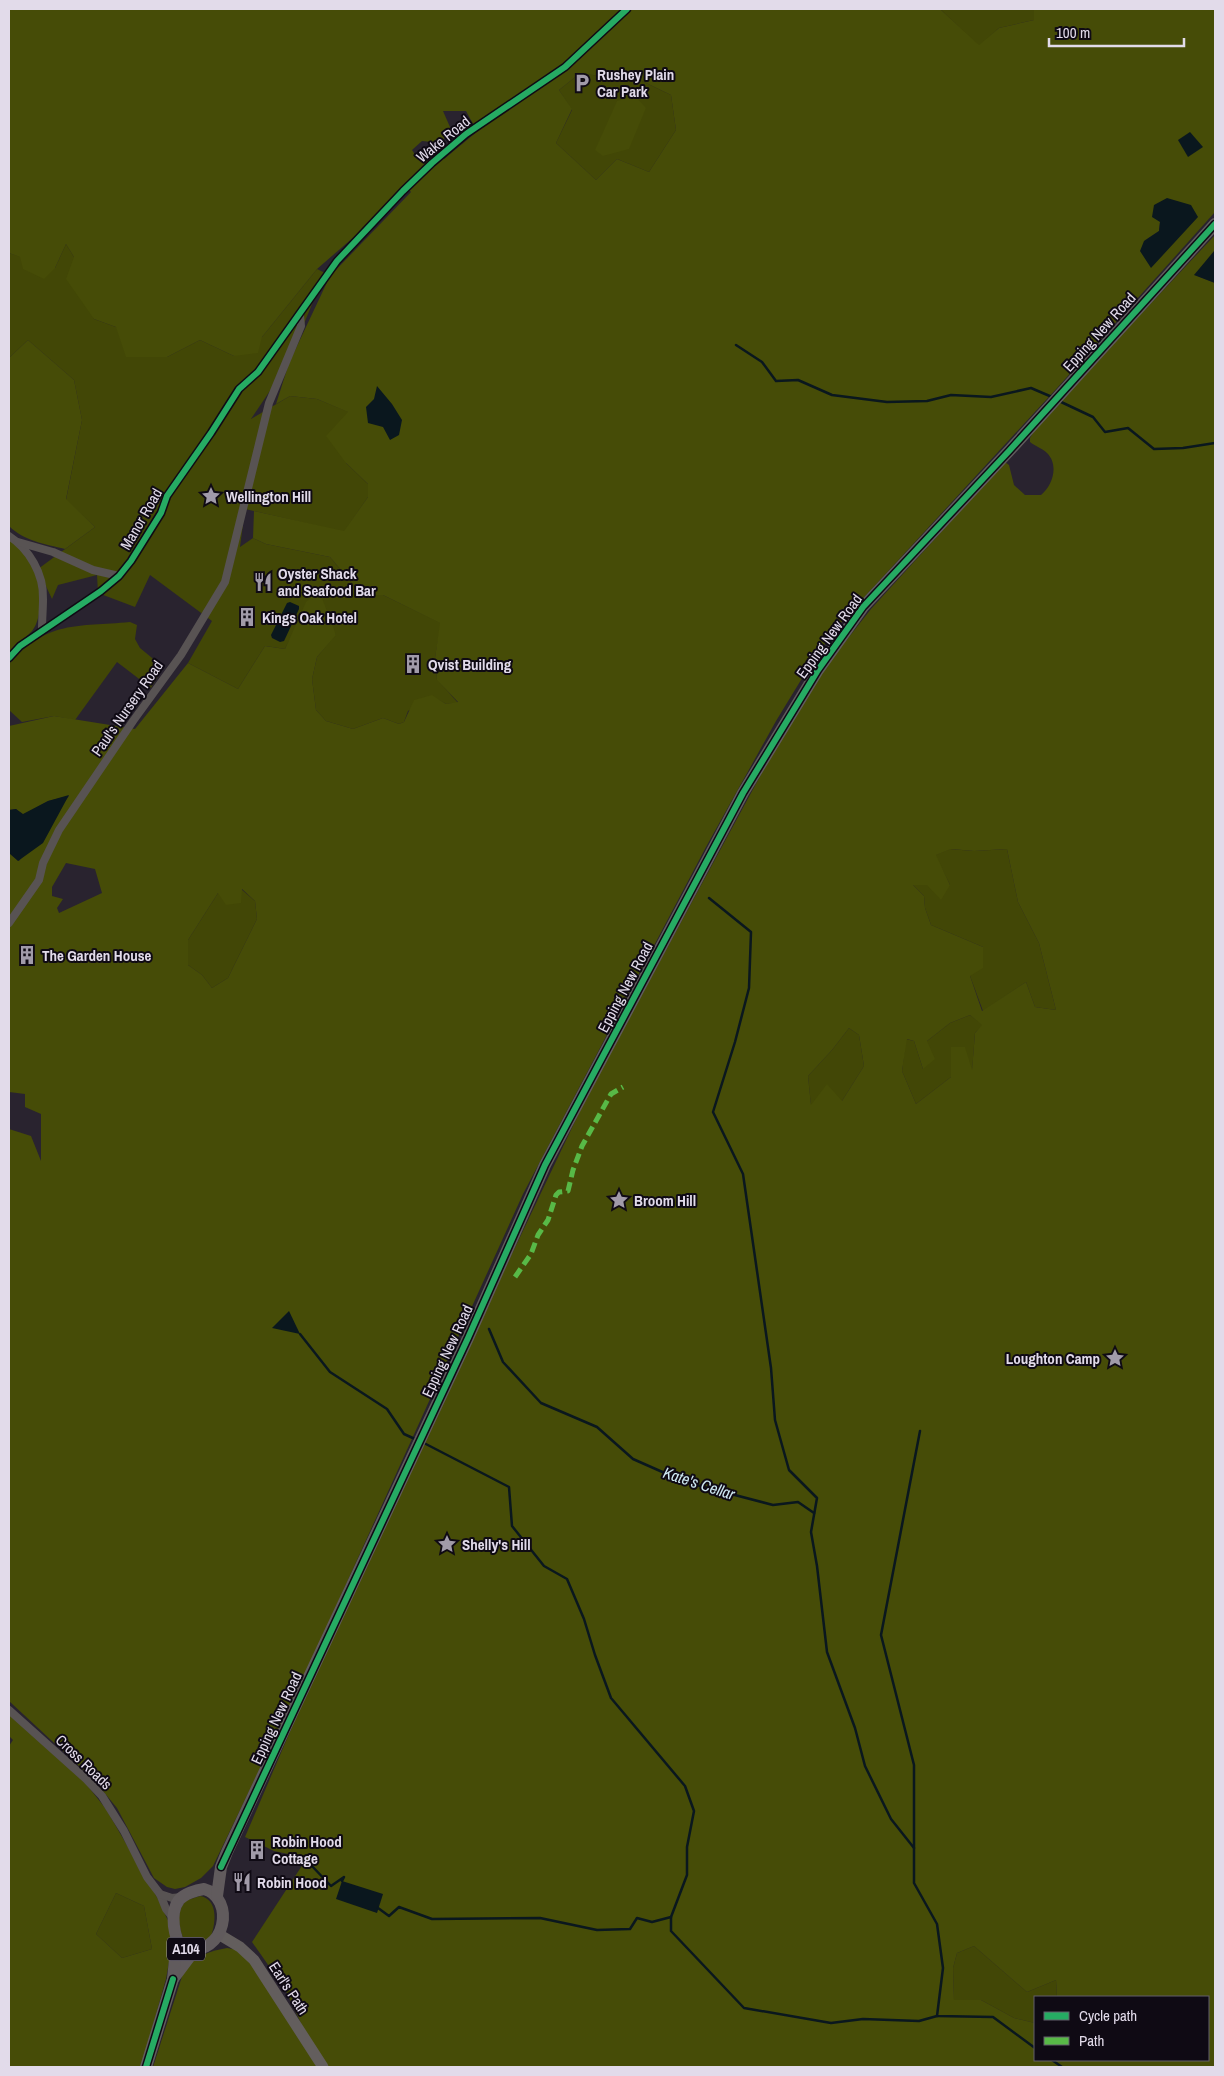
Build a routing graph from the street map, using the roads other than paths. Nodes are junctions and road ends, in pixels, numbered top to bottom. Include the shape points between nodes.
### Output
1 (627, 9) edge
2 (1215, 224) edge
3 (300, 315) junction
4 (246, 499) joint
5 (9, 536) edge
6 (18, 542) junction
7 (119, 576) junction
8 (42, 630) junction
9 (9, 658) edge
10 (9, 923) edge
11 (9, 1710) edge
12 (221, 1867) junction
13 (197, 1890) junction
14 (160, 1894) junction
15 (217, 1896) junction
16 (183, 1897) junction
17 (174, 1920) junction
18 (220, 1935) junction
19 (177, 1940) junction
20 (194, 1951) junction
21 (173, 1979) junction
22 (146, 2067) edge
23 (323, 2067) edge

1 - 3 street, Wake Road via 565,66 466,134 403,190 337,261
2 - 12 main road, Epping New Road / A104 via 863,607 818,670 743,793 545,1165 468,1338
3 - 4 street, Wake Road via 301,326 269,403
3 - 7 street, Manor Road via 258,372 239,389 167,496 162,513
4 - 10 street, Paul's Nursery Road via 225,582 181,655 60,830 43,863 39,880
5 - 6 street
6 - 7 street via 53,552 93,570
6 - 8 street via 33,560 42,584
7 - 8 street, Manor Road
8 - 9 street, Manor Road
11 - 14 street, Cross Roads via 102,1796 124,1831 146,1877
12 - 13 main road, Epping New Road / A104
12 - 15 main road, Epping New Road / A104
13 - 15 main road via 210,1890
13 - 16 main road, A104
14 - 16 street
14 - 17 street, Cross Roads
15 - 18 main road, A104 via 221,1908
16 - 17 main road, A104 via 176,1906
17 - 19 main road, A104
18 - 20 main road, A104 via 207,1947
18 - 23 street, Earl's Path via 254,1960
19 - 20 main road, A104 via 183,1949
19 - 21 main road, A104
20 - 21 main road, A104
21 - 22 main road, A104

